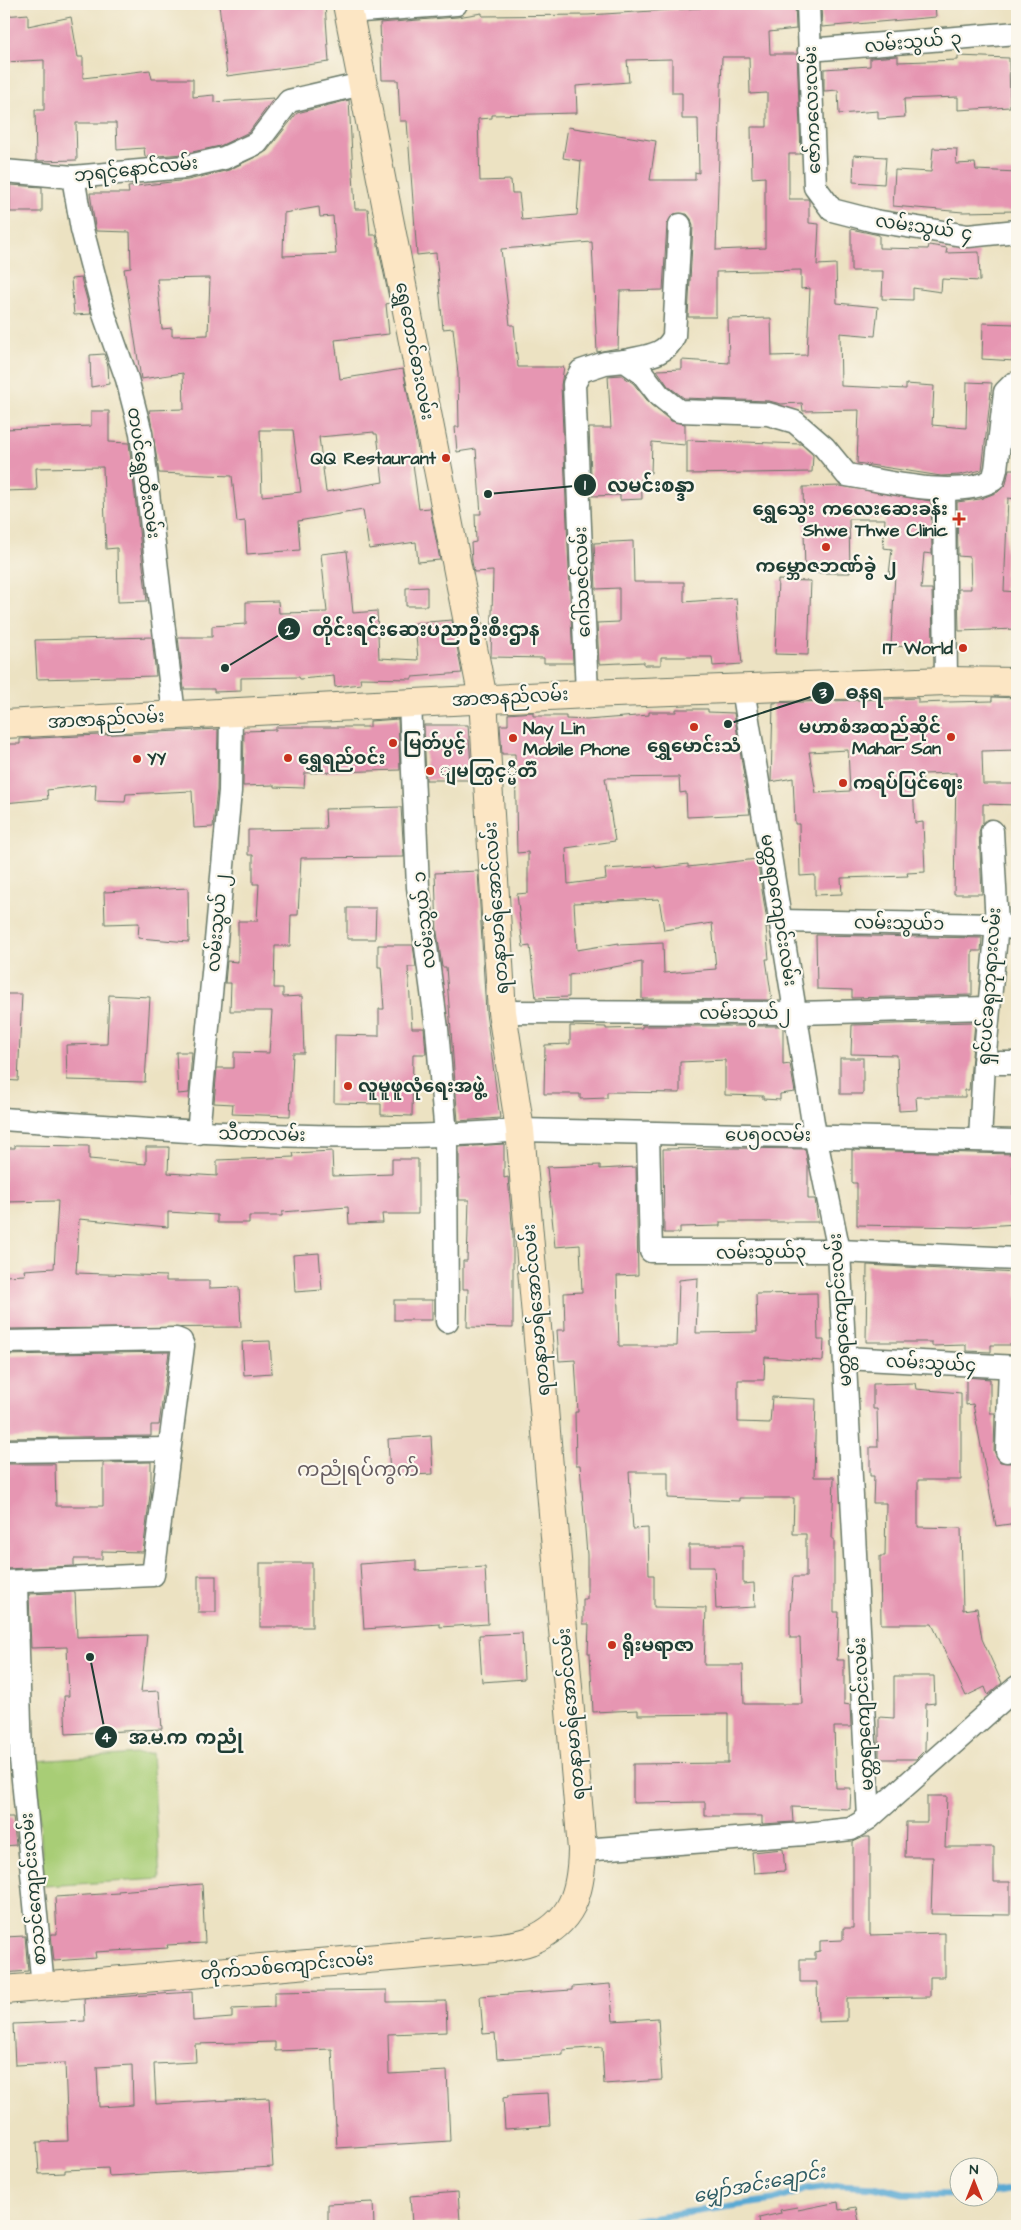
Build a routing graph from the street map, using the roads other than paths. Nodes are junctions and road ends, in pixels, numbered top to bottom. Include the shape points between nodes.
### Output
1 (456, 4) edge
2 (808, 4) edge
3 (348, 8) edge
4 (1017, 33) edge
5 (809, 50) junction
6 (362, 84) junction
7 (4, 171) edge
8 (73, 177) junction
9 (832, 210) joint
10 (680, 225) dead end
11 (1017, 231) edge
12 (625, 361) junction
13 (1017, 384) edge
14 (944, 489) junction
15 (946, 681) junction
16 (1017, 682) edge
17 (743, 689) junction
18 (587, 694) junction
19 (483, 698) junction
20 (410, 702) junction
21 (231, 712) junction
22 (174, 715) junction
23 (4, 724) edge
24 (992, 831) dead end
25 (781, 921) junction
26 (1007, 927) edge
27 (989, 1008) junction
28 (502, 1012) junction
29 (796, 1013) junction
30 (984, 1062) junction
31 (1017, 1063) edge
32 (4, 1120) edge
33 (520, 1130) junction
34 (198, 1133) junction
35 (648, 1134) junction
36 (815, 1135) junction
37 (446, 1136) junction
38 (980, 1140) junction
39 (1017, 1140) edge
40 (839, 1251) junction
41 (1017, 1260) edge
42 (447, 1321) dead end
43 (4, 1342) edge
44 (845, 1358) junction
45 (1014, 1367) edge
46 (169, 1449) junction
47 (4, 1451) edge
48 (1007, 1451) dead end
49 (10, 1582) edge
50 (1017, 1687) edge
51 (12, 1759) edge
52 (869, 1818) junction
53 (582, 1850) junction
54 (563, 1919) joint
55 (43, 1987) junction
56 (4, 1990) edge

1 - 3 street
2 - 5 street, ဇော်ကလေးလမ်း
3 - 6 street, ရွှေတောင်ဓားလမ်း
4 - 5 street, လမ်းသွယ် ၃
5 - 9 street, ဇော်ကလေးလမ်း via 815,187
6 - 8 street, ဘုရင့်နောင်လမ်း via 289,102 256,143 224,158 186,167
6 - 19 street, ရွှေတောင်ဓားလမ်း
7 - 8 street, ဘုရင့်နောင်လမ်း
8 - 22 street, တပင်ရွှေထီးလမ်း via 82,229 105,317 141,433
9 - 11 street, လမ်းသွယ် ၄ via 875,221 968,236
10 - 12 street, ဂေါ်သဇင်လမ်း via 674,336 663,352
12 - 14 street via 642,372 659,395 679,411 768,414 795,422 824,447 847,475
12 - 18 street, ဂေါ်သဇင်လမ်း via 581,371 574,384
13 - 14 street via 1005,392 992,480 984,485
14 - 15 street
15 - 16 street, အာဇာနည်လမ်း
15 - 17 street, အာဇာနည်လမ်း
17 - 18 street, အာဇာနည်လမ်း
17 - 25 street, မတ္တရာကျောင်းလမ်း
18 - 19 street, အာဇာနည်လမ်း
19 - 20 street, အာဇာနည်လမ်း
19 - 28 street, ရတနာမာရ်အောင်လမ်း
20 - 21 street, အာဇာနည်လမ်း
20 - 37 street, လမ်းသွယ် ၁ via 418,887 437,1029
21 - 22 street, အာဇာနည်လမ်း
21 - 34 street, လမ်းသွယ် ၂ via 230,791
22 - 23 street, အာဇာနည်လမ်း
24 - 26 street, ရှင်ပင်ခရုဘုရားလမ်း
25 - 26 street, လမ်းသွယ်၁
25 - 29 street, မတ္တရာကျောင်းလမ်း
26 - 27 street, ရှင်ပင်ခရုဘုရားလမ်း
27 - 29 street, လမ်းသွယ်၂
27 - 30 street, ရှင်ပင်ခရုဘုရားလမ်း
28 - 29 street, လမ်းသွယ်၂
28 - 33 street, ရတနာမာရ်အောင်လမ်း
29 - 36 street, မတ္တရာကျောင်းလမ်း
30 - 31 street
30 - 38 street, ရှင်ပင်ခရုဘုရားလမ်း
32 - 34 street, သီတာလမ်း
33 - 35 street, ပေ၅၀လမ်း
33 - 37 street, သီတာလမ်း
33 - 53 street, ရတနာမာရ်အောင်လမ်း
34 - 37 street, သီတာလမ်း
35 - 36 street, ပေ၅၀လမ်း
35 - 40 street, လမ်းသွယ်၃ via 651,1251
36 - 38 street, ပေ၅၀လမ်း
36 - 40 street, မတ္တရာကျောင်းလမ်း
37 - 42 street, လမ်းသွယ် ၁
38 - 39 street, ပေ၅၀လမ်း
40 - 41 street, လမ်းသွယ်၃
40 - 44 street, မတ္တရာကျောင်းလမ်း
43 - 46 street via 181,1341 183,1346
44 - 45 street, လမ်းသွယ်၄
44 - 52 street, မတ္တရာကျောင်းလမ်း
45 - 48 street
46 - 47 street
46 - 49 street via 153,1575
49 - 51 street, စာသင်ကျောင်းလမ်း
50 - 52 street, မတ္တရာကျောင်းလမ်း
51 - 55 street, စာသင်ကျောင်းလမ်း
52 - 53 street, မတ္တရာကျောင်းလမ်း via 851,1829
53 - 54 street, ရတနာမာရ်အောင်လမ်း via 581,1880
54 - 55 street, တိုက်သစ်ကျောင်းလမ်း via 529,1941 484,1949
55 - 56 street, တိုက်သစ်ကျောင်းလမ်း

